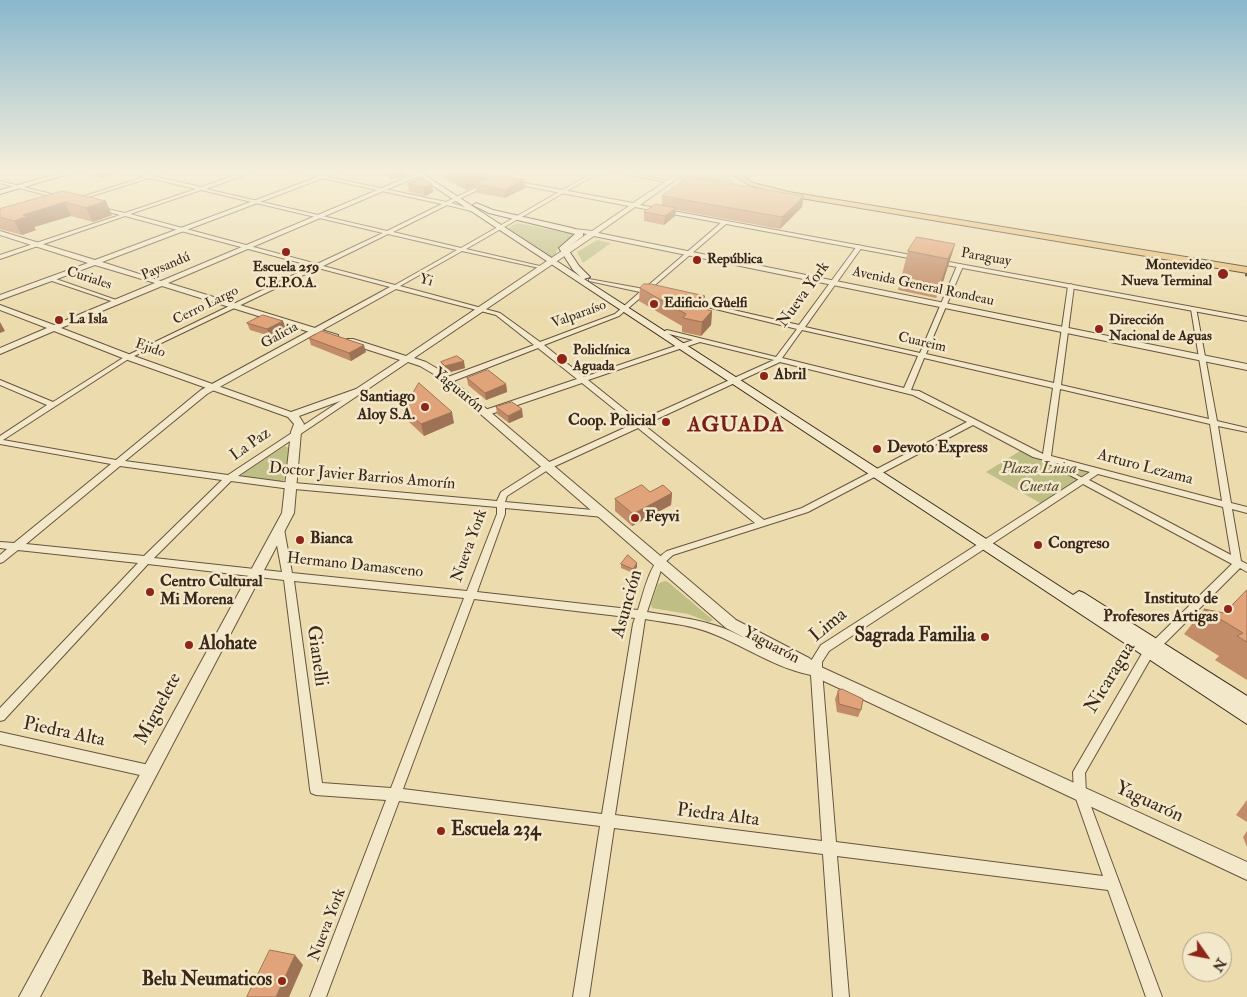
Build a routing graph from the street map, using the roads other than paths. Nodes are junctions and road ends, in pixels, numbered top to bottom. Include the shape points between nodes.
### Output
1 (113, 219) edge
2 (138, 219) edge
3 (213, 219) edge
4 (317, 219) edge
5 (327, 219) edge
6 (418, 219) edge
7 (485, 219) edge
8 (514, 219) joint
9 (617, 219) edge
10 (705, 219) edge
11 (948, 219) edge
12 (948, 219) edge
13 (724, 222) junction
14 (499, 228) junction
15 (183, 230) junction
16 (578, 232) junction
17 (0, 233) edge
18 (388, 233) junction
19 (594, 234) junction
20 (37, 244) junction
21 (248, 247) junction
22 (859, 247) junction
23 (461, 249) junction
24 (565, 253) junction
25 (689, 253) junction
26 (0, 257) edge
27 (96, 262) junction
28 (550, 262) junction
29 (1247, 265) edge
30 (318, 266) junction
31 (960, 266) junction
32 (542, 268) junction
33 (1247, 270) edge
34 (51, 279) junction
35 (591, 280) junction
36 (834, 282) junction
37 (162, 283) junction
38 (395, 286) junction
39 (1071, 286) junction
40 (645, 291) junction
41 (662, 295) edge
42 (0, 298) edge
43 (119, 302) junction
44 (690, 302) edge
45 (235, 305) junction
46 (943, 305) junction
47 (0, 307) edge
48 (626, 307) junction
49 (481, 309) junction
50 (1194, 309) junction
51 (1247, 319) edge
52 (55, 328) junction
53 (802, 328) junction
54 (1066, 330) junction
55 (317, 331) junction
56 (668, 332) junction
57 (700, 340) junction
58 (539, 345) junction
59 (684, 345) junction
60 (0, 351) edge
61 (921, 355) junction
62 (128, 356) junction
63 (1202, 357) junction
64 (407, 359) junction
65 (778, 359) junction
66 (1247, 366) edge
67 (448, 380) junction
68 (582, 380) junction
69 (737, 380) junction
70 (0, 382) edge
71 (216, 386) junction
72 (1058, 386) junction
73 (907, 390) junction
74 (358, 391) junction
75 (53, 405) junction
76 (485, 412) junction
77 (291, 415) junction
78 (973, 422) junction
79 (1212, 422) junction
80 (638, 424) junction
81 (1247, 430) edge
82 (296, 432) junction
83 (0, 441) edge
84 (1046, 458) junction
85 (118, 463) junction
86 (548, 466) junction
87 (1098, 471) junction
88 (879, 472) junction
89 (228, 479) junction
90 (1083, 480) junction
91 (291, 486) junction
92 (500, 504) junction
93 (1225, 505) junction
94 (1247, 510) edge
95 (604, 514) junction
96 (763, 524) junction
97 (279, 529) junction
98 (988, 543) junction
99 (0, 545) edge
100 (16, 547) junction
101 (0, 560) edge
102 (146, 560) junction
103 (659, 563) junction
104 (1236, 563) junction
105 (1247, 568) edge
106 (256, 572) junction
107 (288, 576) junction
108 (470, 593) junction
109 (641, 614) junction
110 (707, 626) joint
111 (1151, 649) junction
112 (816, 671) junction
113 (1247, 706) edge
114 (0, 716) edge
115 (1247, 717) edge
116 (0, 738) edge
117 (149, 771) junction
118 (316, 789) joint
119 (1080, 793) junction
120 (394, 794) junction
121 (609, 821) junction
122 (830, 848) junction
123 (1247, 871) edge
124 (1114, 884) junction
125 (29, 997) edge
126 (318, 997) edge
127 (580, 997) edge
128 (842, 997) edge
129 (1154, 997) edge

1 - 20 street
2 - 15 street, Yi
3 - 15 street
4 - 21 street, Paysandú
5 - 18 street
6 - 18 street, Cerro Largo
7 - 14 main road
8 - 14 street, Galicia
8 - 16 main road, Avenida General Rondeau
9 - 19 street, La Paz
10 - 13 street, Paraguay
11 - 29 main road
12 - 33 main road
13 - 22 street, Paraguay
13 - 25 street, Valparaíso
14 - 23 street, Galicia
14 - 28 main road
15 - 21 street, Yi
15 - 27 street
16 - 19 street, Avenida General Rondeau
16 - 24 main road, La Paz via 564,246
17 - 20 street, Yaguarón
18 - 23 street
18 - 30 street, Cerro Largo
19 - 24 street, La Paz
19 - 25 street, Avenida General Rondeau
20 - 26 street
20 - 27 street, Yaguarón
21 - 30 street, Yi
21 - 37 street, Paysandú
22 - 31 street, Paraguay
22 - 36 street, Nueva York
23 - 32 street
23 - 38 street, Galicia
24 - 28 street, La Paz
24 - 35 main road
25 - 36 street, Avenida General Rondeau
25 - 40 street, Valparaíso
27 - 34 street
27 - 37 street, Yaguarón
28 - 32 street, La Paz
28 - 48 main road
30 - 38 street, Yi
30 - 45 street, Cerro Largo
31 - 39 street, Paraguay
31 - 46 street
32 - 49 street, La Paz
34 - 42 street
34 - 43 street, Curiales
35 - 40 street
35 - 48 main road
36 - 46 street, Avenida General Rondeau
36 - 53 street, Nueva York
37 - 43 street, Paysandú
37 - 45 street, Yaguarón
38 - 49 street, Yi
38 - 55 street, Galicia
39 - 50 street, Paraguay
39 - 54 street
40 - 41 street
40 - 48 street, Valparaíso
43 - 52 street, Paysandú
44 - 53 street, Cuareim
45 - 55 street, Yaguarón
45 - 62 street, Cerro Largo
46 - 54 street, Avenida General Rondeau
46 - 61 street
47 - 52 street, Ejido
48 - 56 main road
48 - 58 street, Valparaíso via 613,316
48 - 59 main road
49 - 58 street, Yi via 503,317
49 - 64 street, La Paz
50 - 51 street, Paraguay
50 - 63 street
52 - 60 street, Paysandú
52 - 62 street, Ejido
53 - 61 street, Cuareim
53 - 65 street, Nueva York
54 - 63 street, Avenida General Rondeau
54 - 72 street
55 - 64 street, Yaguarón
55 - 71 street, Galicia
56 - 57 street, Arturo Lezama
56 - 59 main road
57 - 59 street
57 - 65 street, Arturo Lezama
58 - 67 street, Valparaíso
58 - 68 street, Yi
59 - 68 street
59 - 69 main road
61 - 72 street, Cuareim
61 - 73 street
62 - 71 street, Ejido
62 - 75 street, Cerro Largo
63 - 66 street, Avenida General Rondeau
63 - 79 street
64 - 67 street, Yaguarón via 432,368
64 - 74 street, La Paz
65 - 69 street, Nueva York
65 - 73 street, Arturo Lezama
67 - 76 street, Yaguarón
68 - 76 street
68 - 80 street, Yi
69 - 80 street, Nueva York
69 - 88 main road
70 - 75 street
71 - 77 street, Ejido
71 - 85 street, Galicia via 204,392
72 - 79 street, Cuareim
72 - 84 street
73 - 78 street, Arturo Lezama
74 - 77 street
74 - 82 street, La Paz
75 - 83 street, Cerro Largo
76 - 86 street, Yaguarón
77 - 82 street via 299,424
78 - 84 street, Arturo Lezama
78 - 88 street, Asunción
79 - 81 street, Cuareim
79 - 93 street
80 - 86 street, Nueva York
80 - 96 street, Yi
82 - 89 street, La Paz
82 - 91 street, Miguelete
83 - 85 street, Doctor Javier Barrios Amorín
84 - 87 street, Arturo Lezama
84 - 90 street
85 - 89 street, Doctor Javier Barrios Amorín
85 - 100 street, Galicia
86 - 92 street, Nueva York via 504,494
86 - 95 street, Yaguarón
87 - 90 street, Lima
87 - 93 street, Arturo Lezama
88 - 96 street, Asunción via 805,510
88 - 98 main road
89 - 91 street, Doctor Javier Barrios Amorín
89 - 102 street, La Paz
90 - 98 street, Lima
90 - 104 street
91 - 92 street, Doctor Javier Barrios Amorín
91 - 97 street, Miguelete via 288,513
92 - 95 street, Doctor Javier Barrios Amorín
92 - 108 street, Nueva York via 501,514
93 - 94 street, Arturo Lezama
93 - 104 street
95 - 103 street, Yaguarón
96 - 103 street, Asunción via 670,553
97 - 106 street, Miguelete
97 - 107 street, Gianelli
98 - 111 main road
98 - 112 street, Lima via 825,648 817,661
99 - 100 street, Hermano Damasceno
100 - 101 street, Galicia
100 - 102 street, Hermano Damasceno
102 - 106 street, Hermano Damasceno
102 - 114 street, La Paz
103 - 109 street, Asunción
103 - 112 street, Yaguarón via 736,627
104 - 105 street
104 - 111 street, Nicaragua via 1235,568
106 - 107 street, Hermano Damasceno
106 - 117 street, Miguelete
107 - 108 street, Hermano Damasceno
107 - 118 street, Gianelli
108 - 109 street, Hermano Damasceno
108 - 120 street, Nueva York
109 - 110 street, Hermano Damasceno
109 - 121 street, Asunción
110 - 112 street, Yaguarón via 787,663
111 - 113 main road
111 - 115 main road
111 - 119 street, Nicaragua via 1079,772
112 - 119 street, Yaguarón
112 - 122 street, Lima
116 - 117 street, Piedra Alta
117 - 125 street, Miguelete
118 - 120 street, Piedra Alta
119 - 123 street, Yaguarón
119 - 124 street, Nicaragua
120 - 121 street, Piedra Alta
120 - 126 street, Nueva York
121 - 122 street, Piedra Alta
121 - 127 street, Asunción
122 - 124 street, Piedra Alta
122 - 128 street, Lima
124 - 129 street, Nicaragua

